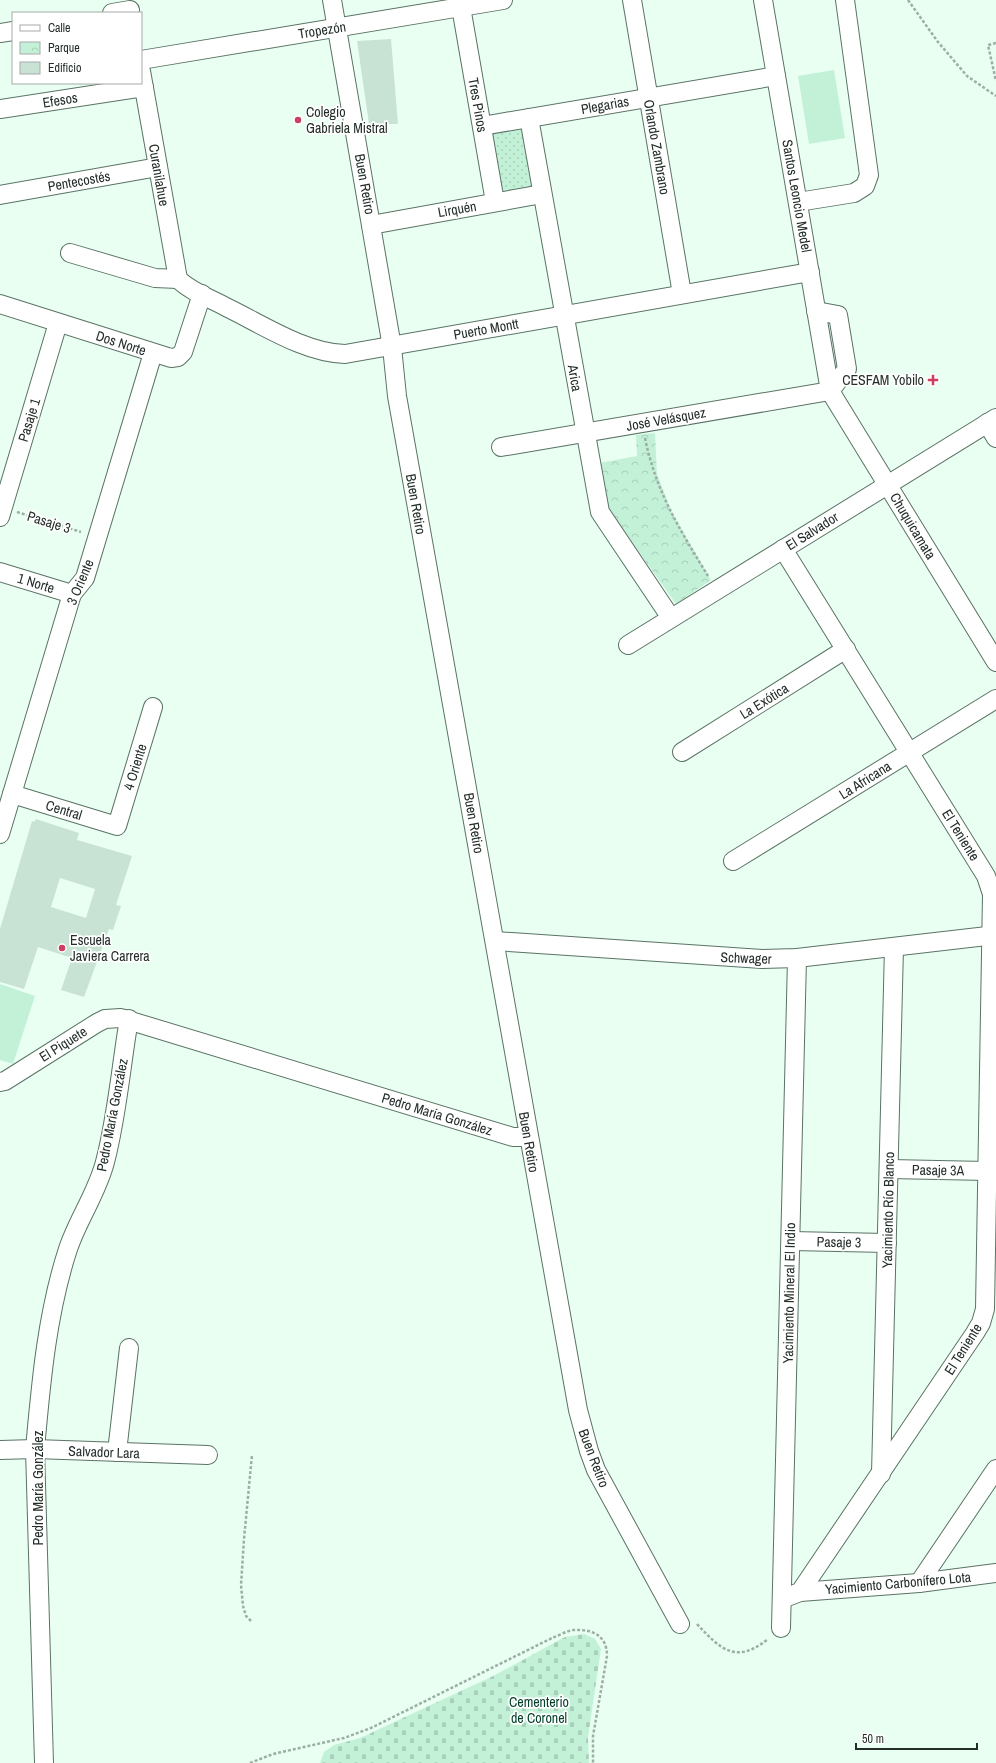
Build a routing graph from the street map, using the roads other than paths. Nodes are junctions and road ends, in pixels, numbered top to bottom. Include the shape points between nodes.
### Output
1 (332, 0) edge
2 (503, 0) edge
3 (632, 0) edge
4 (763, 0) edge
5 (845, 0) edge
6 (461, 7) junction
7 (130, 8) edge
8 (116, 12) edge
9 (337, 27) junction
10 (12, 31) edge
11 (0, 33) edge
12 (142, 60) edge
13 (776, 76) junction
14 (142, 79) edge
15 (118, 84) edge
16 (649, 98) junction
17 (0, 109) edge
18 (529, 118) junction
19 (482, 126) junction
20 (158, 167) junction
21 (542, 194) junction
22 (0, 195) edge
23 (495, 202) junction
24 (798, 202) junction
25 (372, 225) junction
26 (70, 253) dead end
27 (810, 272) junction
28 (178, 279) junction
29 (202, 294) junction
30 (682, 294) junction
31 (0, 304) edge
32 (564, 315) junction
33 (58, 323) junction
34 (392, 347) junction
35 (153, 353) junction
36 (830, 391) junction
37 (992, 420) edge
38 (584, 433) junction
39 (996, 438) edge
40 (502, 447) dead end
41 (888, 484) junction
42 (1, 512) edge
43 (783, 549) junction
44 (0, 572) edge
45 (72, 594) junction
46 (671, 618) junction
47 (628, 645) dead end
48 (846, 649) junction
49 (996, 662) edge
50 (996, 699) edge
51 (153, 707) dead end
52 (682, 752) dead end
53 (910, 752) junction
54 (6, 804) edge
55 (117, 826) joint
56 (0, 834) edge
57 (734, 861) dead end
58 (993, 935) edge
59 (495, 941) junction
60 (894, 947) junction
61 (798, 958) junction
62 (129, 1019) junction
63 (993, 1026) edge
64 (0, 1082) edge
65 (992, 1118) edge
66 (528, 1137) junction
67 (889, 1169) junction
68 (987, 1171) junction
69 (991, 1210) edge
70 (791, 1241) junction
71 (887, 1243) junction
72 (991, 1308) edge
73 (129, 1348) dead end
74 (35, 1449) junction
75 (0, 1450) edge
76 (117, 1452) junction
77 (208, 1455) dead end
78 (996, 1469) edge
79 (881, 1474) junction
80 (996, 1573) edge
81 (919, 1583) junction
82 (800, 1592) junction
83 (782, 1598) junction
84 (688, 1624) road end
85 (781, 1628) road end
86 (44, 1763) edge

1 - 9 street, Buen Retiro
2 - 6 street, Tropezón
3 - 16 street, Orlando Zambrano
4 - 13 street, Santos Leoncio Medel
5 - 24 street via 869,175 864,186 854,193
6 - 9 street, Tropezón
6 - 19 street, Tres Pinos
7 - 8 street
9 - 12 street, Tropezón
9 - 25 street, Buen Retiro
10 - 11 street
13 - 16 street, Plegarias
13 - 24 street, Santos Leoncio Medel
14 - 20 street, Curanilahue
15 - 17 street, Efesos
16 - 18 street, Plegarias
16 - 30 street, Orlando Zambrano
18 - 19 street, Plegarias
18 - 21 street, Arica
19 - 23 street, Tres Pinos
20 - 22 street, Pentecostés
20 - 28 street, Curanilahue
21 - 23 street, Lirquén
21 - 32 street, Arica
23 - 25 street, Lirquén
24 - 27 street, Santos Leoncio Medel
25 - 34 street, Buen Retiro
26 - 28 street via 155,278
27 - 30 street, Puerto Montt
27 - 36 street, Santos Leoncio Medel
28 - 29 street, Puerto Montt
29 - 34 street, Puerto Montt via 301,344 324,352 344,354
29 - 35 street, Dos Norte via 183,352 178,357 170,358
30 - 32 street, Puerto Montt
31 - 33 street, Dos Norte
32 - 34 street, Puerto Montt
32 - 38 street, Arica
33 - 35 street, Dos Norte
33 - 42 street, Pasaje 1
34 - 59 street, Buen Retiro via 396,396
35 - 45 street, 3 Oriente via 84,578
36 - 38 street, José Velásquez
36 - 41 street, Chuquicamata
37 - 39 street
37 - 41 street, El Salvador
38 - 40 street, José Velásquez
38 - 46 street, Arica via 600,512
41 - 43 street, El Salvador
41 - 49 street, Chuquicamata
43 - 46 street, El Salvador
43 - 48 street, El Teniente
44 - 45 street, 1 Norte
45 - 54 street, 3 Oriente
46 - 47 street, El Salvador
48 - 52 street, La Exótica
48 - 53 street, El Teniente
50 - 53 street, La Africana
51 - 55 street, 4 Oriente
53 - 57 street, La Africana
53 - 58 street, El Teniente via 990,885
54 - 55 street, Central
54 - 56 street, 3 Oriente
58 - 60 street, Schwager
58 - 63 street, El Teniente
59 - 61 street, Schwager via 716,957
59 - 66 street, Buen Retiro
60 - 61 street, Schwager
60 - 67 street, Yacimiento Río Blanco
61 - 70 street, Yacimiento Mineral El Indio
62 - 64 street, El Piquete via 113,1018 98,1023
62 - 66 street, Pedro María González via 513,1137
62 - 74 street, Pedro María González via 104,1164 69,1247 56,1296 43,1370
63 - 65 street, El Teniente
65 - 68 street, El Teniente
66 - 84 street, Buen Retiro via 582,1431 588,1451 606,1489
67 - 68 street, Pasaje 3A
67 - 71 street, Yacimiento Río Blanco
68 - 69 street, El Teniente
69 - 72 street, El Teniente
70 - 71 street, Pasaje 3
70 - 83 street, Yacimiento Mineral El Indio
71 - 79 street, Yacimiento Río Blanco
72 - 79 street, El Teniente
73 - 76 street
74 - 75 street, Salvador Lara
74 - 76 street, Salvador Lara
74 - 86 street, Pedro María González
76 - 77 street, Salvador Lara
78 - 81 street
79 - 82 street, El Teniente
80 - 81 street, Yacimiento Carbonífero Lota
81 - 82 street, Yacimiento Carbonífero Lota
82 - 83 street
83 - 85 street, Yacimiento Mineral El Indio

